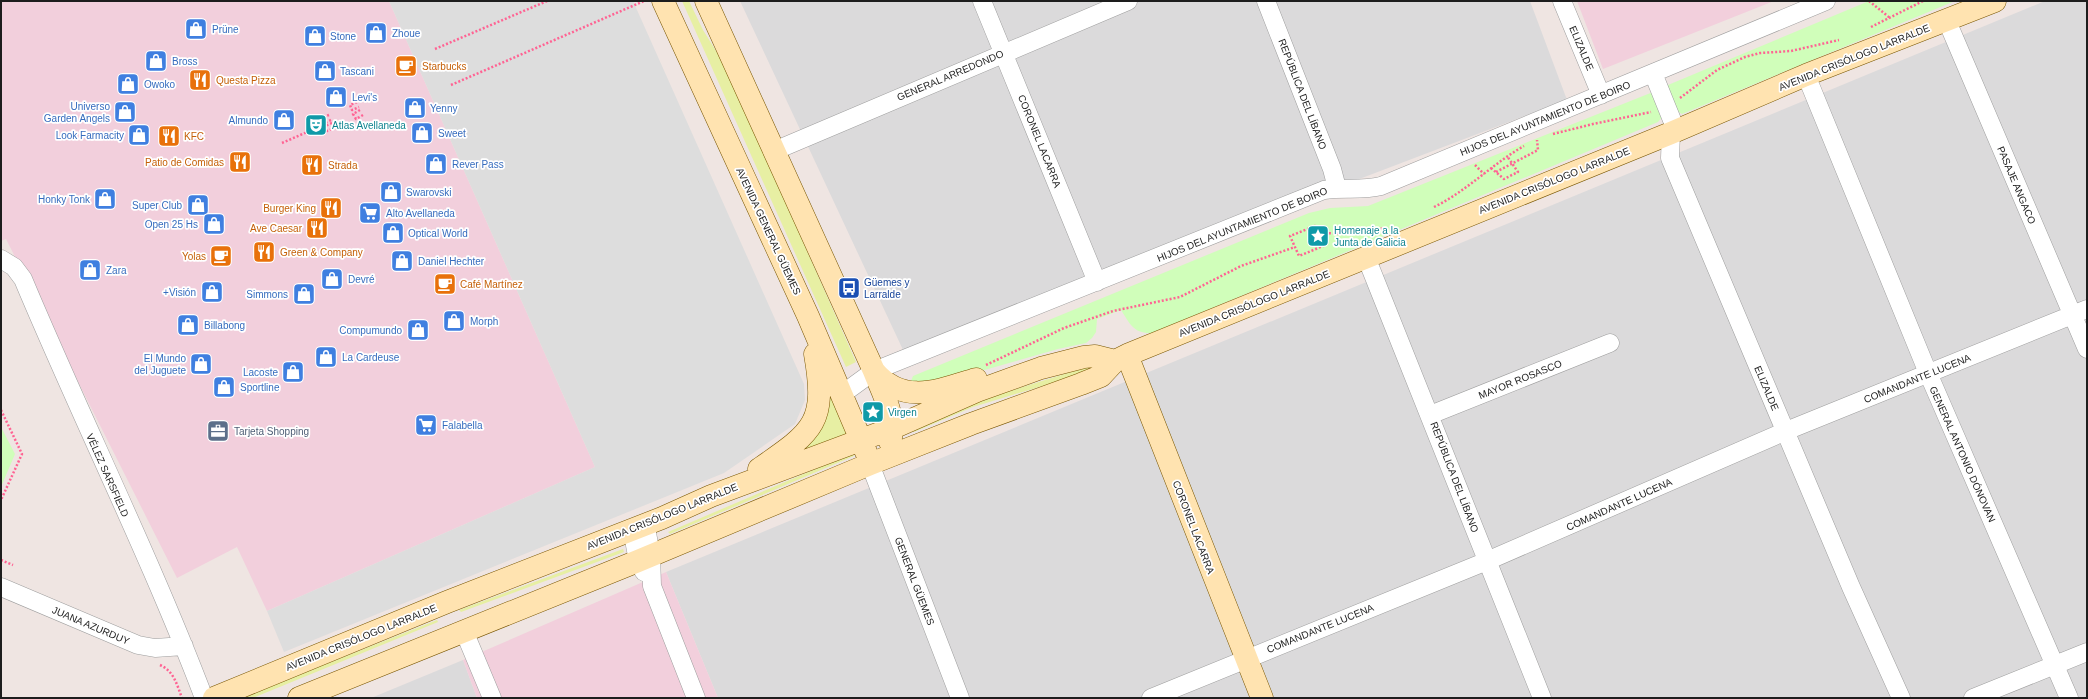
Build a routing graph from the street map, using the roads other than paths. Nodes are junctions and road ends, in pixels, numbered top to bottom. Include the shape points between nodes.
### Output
1 (663, 1) edge
2 (706, 1) edge
3 (982, 1) edge
4 (1128, 1) edge
5 (1266, 1) edge
6 (1562, 1) edge
7 (1826, 1) edge
8 (1995, 1) edge
9 (1947, 20) junction
10 (1004, 52) junction
11 (1653, 74) junction
12 (1806, 76) junction
13 (1601, 95) junction
14 (1671, 133) junction
15 (774, 151) junction
16 (1337, 188) junction
17 (1366, 257) junction
18 (2, 259) edge
19 (1097, 282) junction
20 (2080, 312) edge
21 (808, 316) junction
22 (1610, 343) dead end
23 (2087, 349) edge
24 (1121, 358) junction
25 (1041, 368) junction
26 (874, 371) junction
27 (1928, 373) junction
28 (842, 395) junction
29 (1430, 415) junction
30 (893, 428) junction
31 (1786, 431) junction
32 (860, 439) junction
33 (870, 464) junction
34 (711, 496) junction
35 (638, 526) junction
36 (645, 557) junction
37 (1487, 561) junction
38 (1, 587) edge
39 (464, 631) junction
40 (184, 646) junction
41 (2087, 652) edge
42 (1245, 658) junction
43 (2055, 665) junction
44 (204, 698) edge
45 (214, 698) edge
46 (299, 698) edge
47 (492, 698) edge
48 (696, 698) edge
49 (960, 698) edge
50 (1151, 698) edge
51 (1262, 698) edge
52 (1542, 698) edge
53 (1901, 698) edge
54 (1973, 698) edge
55 (2069, 698) edge

1 - 21 main road, AVENIDA GENERAL GÜEMES
2 - 15 main road
3 - 10 street, CORONEL LACARRA
4 - 10 street, GENERAL ARREDONDO
5 - 16 street, REPÚBLICA DEL LÍBANO via 1332,169
6 - 13 street, ELIZALDE
7 - 11 street, HIJOS DEL AYUNTAMIENTO DE BOIRO
8 - 9 main road, AVENIDA CRISÓLOGO LARRALDE
9 - 12 main road, AVENIDA CRISÓLOGO LARRALDE
9 - 20 street, PASAJE ANGACO
10 - 15 street, GENERAL ARREDONDO
10 - 19 street, CORONEL LACARRA
11 - 13 street, HIJOS DEL AYUNTAMIENTO DE BOIRO
11 - 14 street, ELIZALDE via 1674,125
12 - 14 main road, AVENIDA CRISÓLOGO LARRALDE
12 - 27 street, GENERAL ANTONIO DÓNOVAN
13 - 16 street, HIJOS DEL AYUNTAMIENTO DE BOIRO via 1381,186 1359,190
14 - 17 main road, AVENIDA CRISÓLOGO LARRALDE
14 - 31 street, ELIZALDE via 1670,158
15 - 26 main road
16 - 19 street, HIJOS DEL AYUNTAMIENTO DE BOIRO via 1324,190
17 - 24 main road, AVENIDA CRISÓLOGO LARRALDE
17 - 29 street, REPÚBLICA DEL LÍBANO
18 - 40 street, VÉLEZ SARSFIELD via 14,267 23,280
19 - 26 street, HIJOS DEL AYUNTAMIENTO DE BOIRO
20 - 23 street, PASAJE ANGACO
20 - 27 street, COMANDANTE LUCENA
21 - 28 main road, AVENIDA GENERAL GÜEMES
21 - 34 main road via 820,384 818,412 811,426 801,438 778,456
22 - 29 street, MAYOR ROSASCO
24 - 25 main road, AVENIDA CRISÓLOGO LARRALDE via 1084,357
24 - 33 main road, AVENIDA CRISÓLOGO LARRALDE via 1101,376 1088,382 970,424
24 - 42 main road, CORONEL LACARRA
25 - 26 main road via 1005,370 924,393 898,389 882,381
25 - 30 main road, AVENIDA CRISÓLOGO LARRALDE via 977,391
26 - 28 street, HIJOS DEL AYUNTAMIENTO DE BOIRO
26 - 30 main road
27 - 31 street, COMANDANTE LUCENA
27 - 43 street, GENERAL ANTONIO DÓNOVAN
28 - 32 main road, AVENIDA GENERAL GÜEMES
29 - 37 street, REPÚBLICA DEL LÍBANO
30 - 32 main road, AVENIDA CRISÓLOGO LARRALDE
30 - 33 main road via 888,447
31 - 37 street, COMANDANTE LUCENA
31 - 53 street, ELIZALDE via 1851,587
32 - 33 main road, AVENIDA GENERAL GÜEMES
32 - 34 main road, AVENIDA CRISÓLOGO LARRALDE
33 - 36 main road, AVENIDA CRISÓLOGO LARRALDE
33 - 49 street, GENERAL GÜEMES
34 - 35 main road, AVENIDA CRISÓLOGO LARRALDE
35 - 36 street
35 - 45 main road, AVENIDA CRISÓLOGO LARRALDE
36 - 39 main road, AVENIDA CRISÓLOGO LARRALDE
36 - 48 street via 652,586
37 - 42 street, COMANDANTE LUCENA
37 - 52 street, REPÚBLICA DEL LÍBANO
38 - 40 street, JUANA AZURDUY via 138,645 155,648
39 - 46 main road, AVENIDA CRISÓLOGO LARRALDE
39 - 47 street
40 - 44 street, VÉLEZ SARSFIELD
41 - 43 street
42 - 50 street, COMANDANTE LUCENA
42 - 51 main road, CORONEL LACARRA
43 - 54 street
43 - 55 street, GENERAL ANTONIO DÓNOVAN

